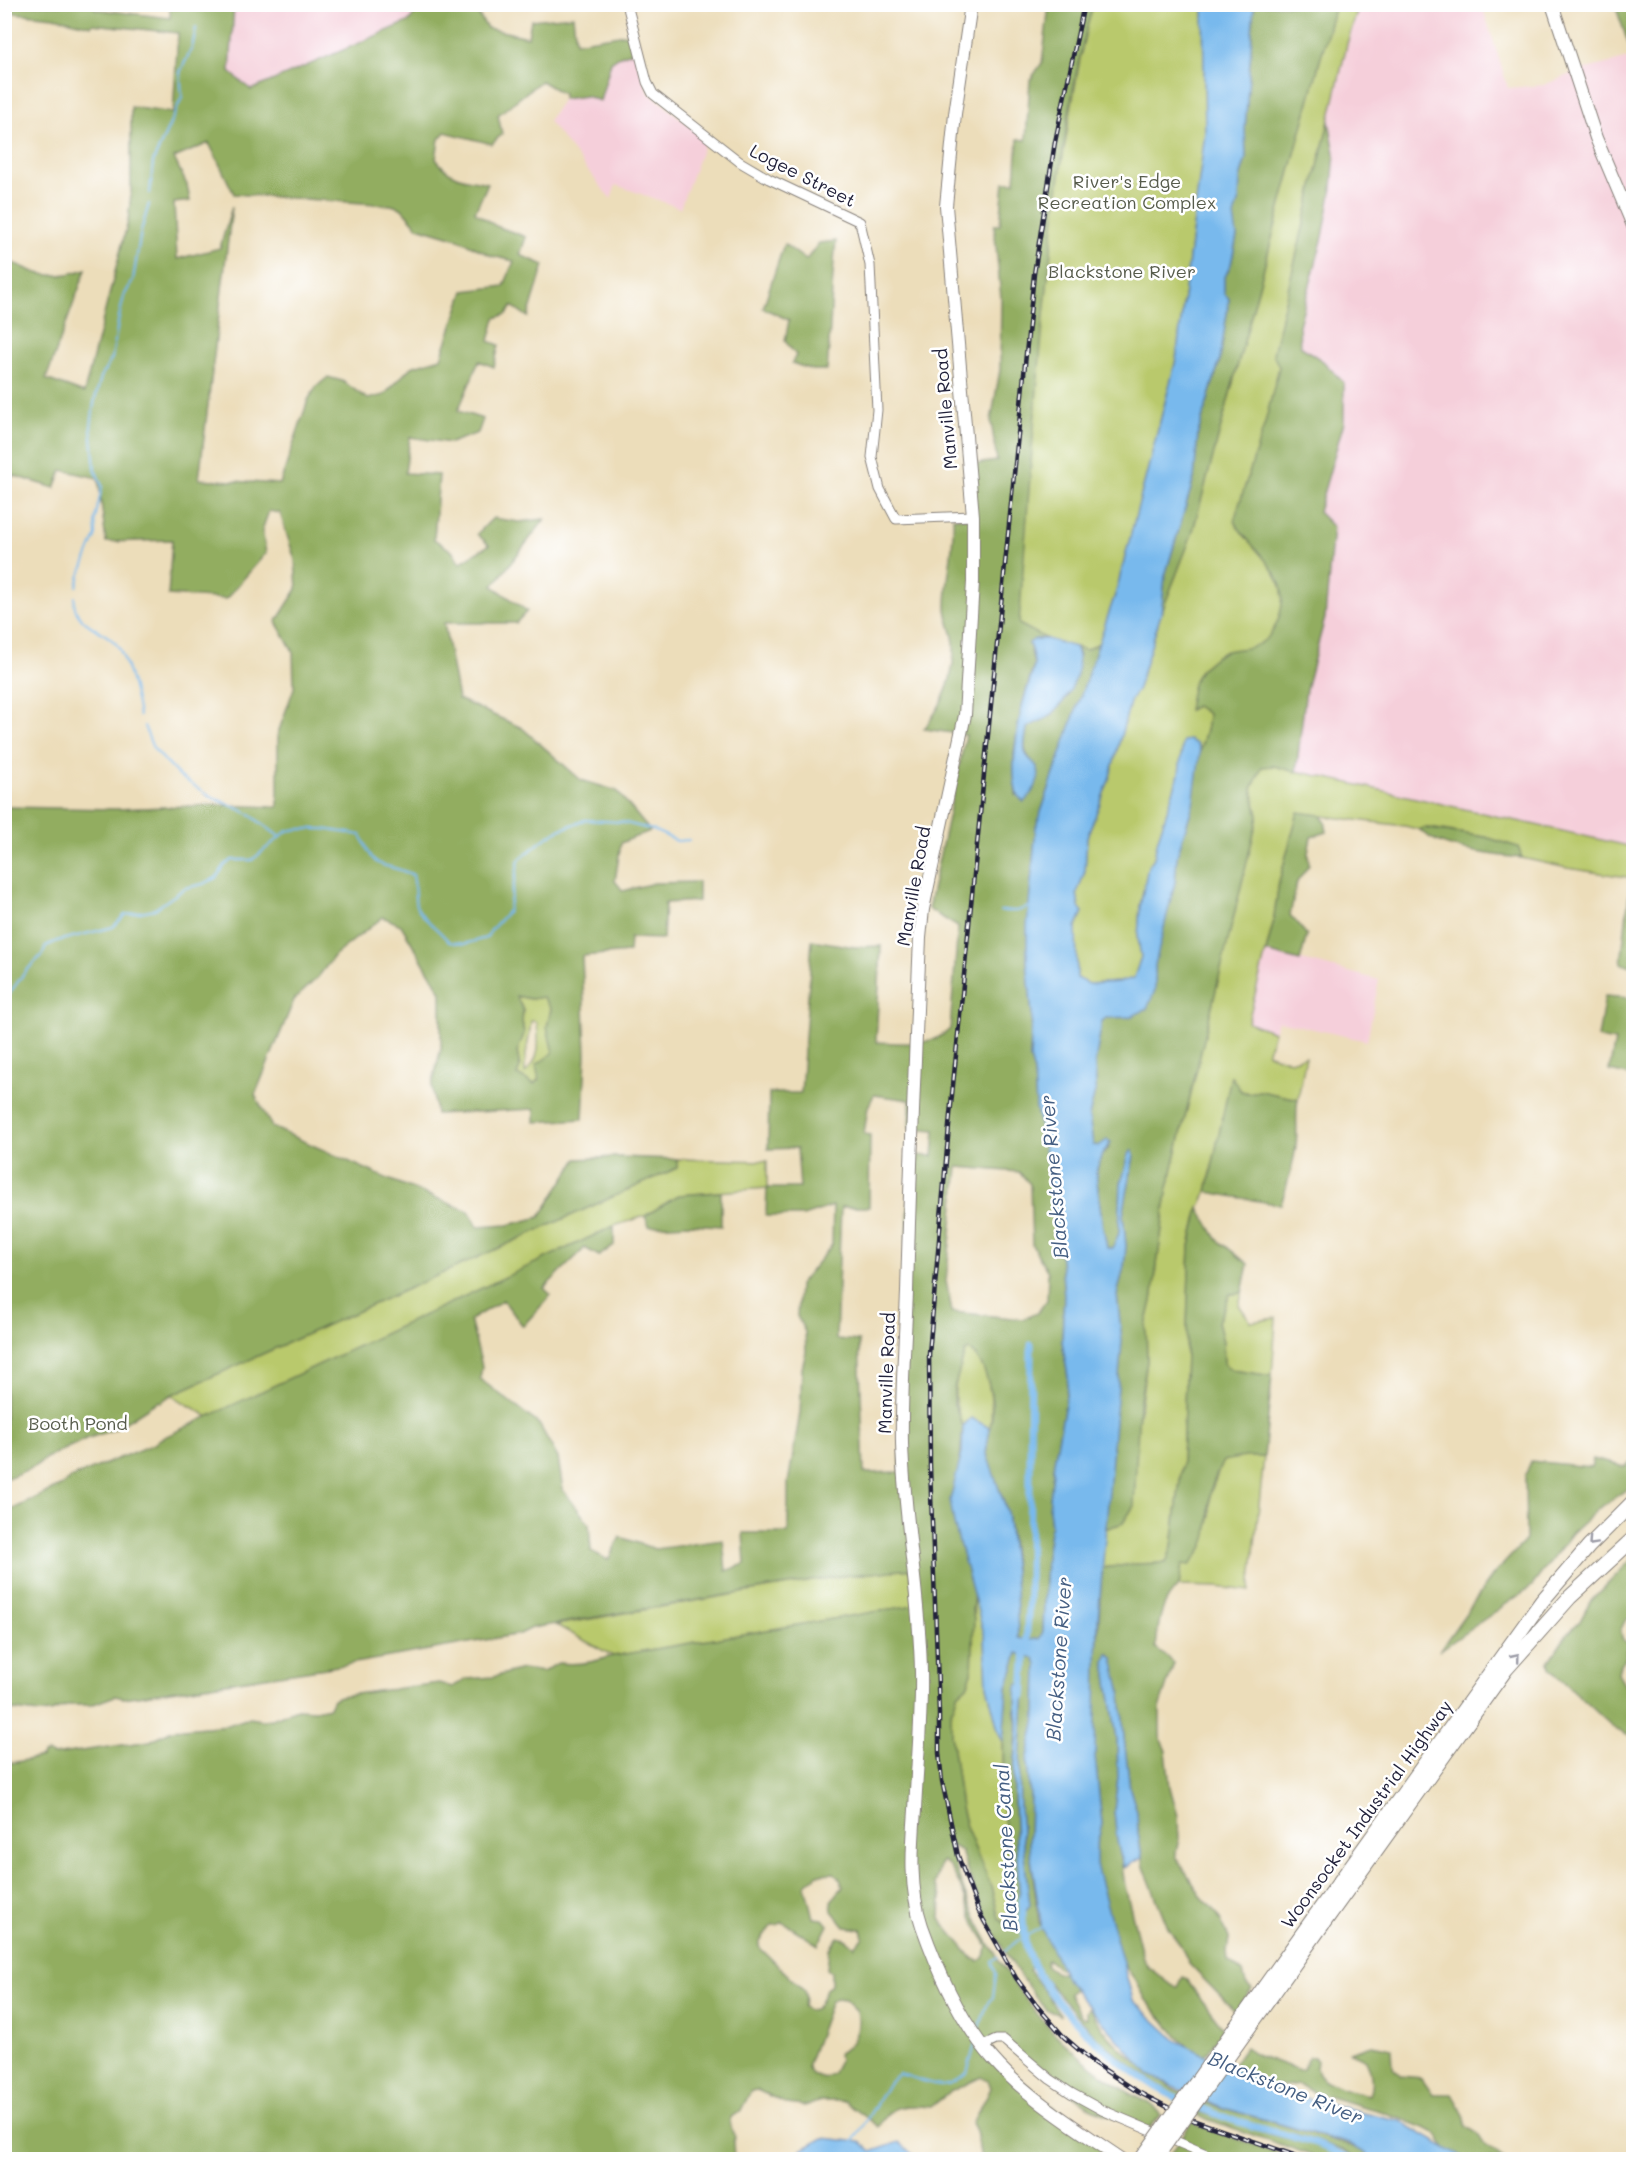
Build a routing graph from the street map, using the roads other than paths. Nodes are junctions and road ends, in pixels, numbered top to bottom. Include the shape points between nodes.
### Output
1 (627, 4) edge
2 (971, 4) edge
3 (1552, 4) edge
4 (1634, 228) edge
5 (973, 516) junction
6 (1634, 1501) edge
7 (1634, 1538) edge
8 (1317, 1922) junction
9 (983, 2046) junction
10 (1123, 2160) edge
11 (1140, 2160) edge
12 (1154, 2160) edge
13 (1220, 2160) edge

1 - 5 street, Logee Street via 653,94 740,162 860,222 870,265 877,410 872,457 880,489 896,519
2 - 5 main road, Manville Road via 946,206
3 - 4 main road via 1585,108
5 - 9 main road, Manville Road via 965,715 920,938 902,1442 921,1667 913,1849 915,1899 924,1930 955,1999
6 -> 8 highway, Woonsocket Industrial Highway via 1581,1554 1542,1601
8 -> 7 highway, Woonsocket Industrial Highway via 1506,1669 1570,1596
8 - 11 highway, Woonsocket Industrial Highway, bridge
8 - 12 highway, Woonsocket Industrial Highway, bridge
9 - 10 main road, Manville Road via 1027,2092
9 - 13 street via 1004,2040 1050,2079 1085,2101

